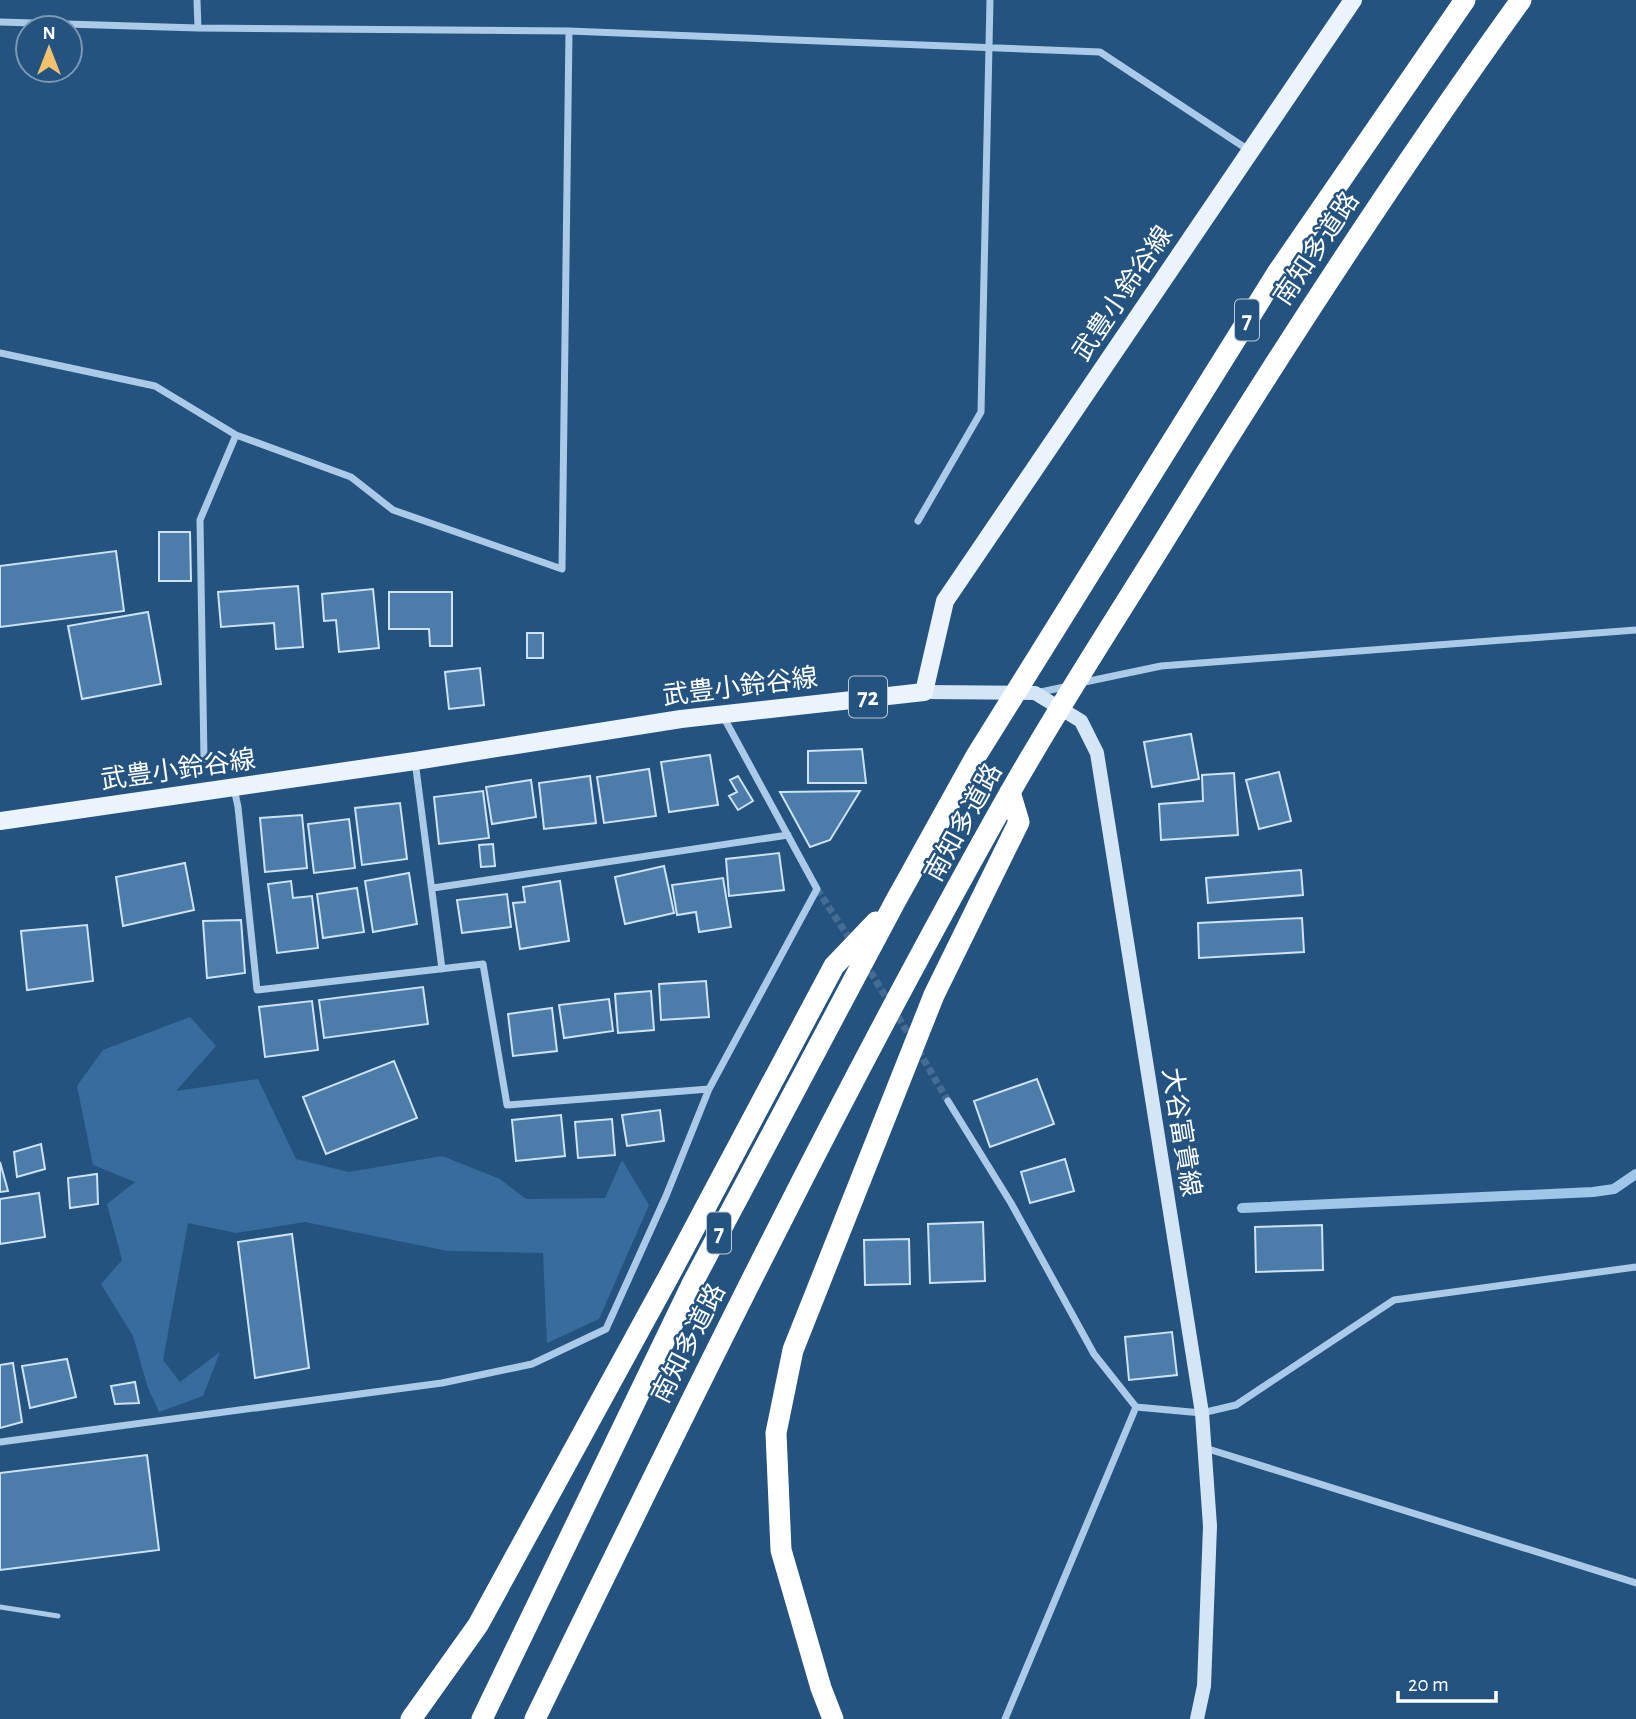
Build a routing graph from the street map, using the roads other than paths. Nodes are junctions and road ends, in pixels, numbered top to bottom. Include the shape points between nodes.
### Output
1 (197, 0) edge
2 (990, 0) edge
3 (1353, 0) edge
4 (1465, 0) edge
5 (1521, 0) edge
6 (0, 22) edge
7 (198, 28) junction
8 (569, 31) junction
9 (989, 47) junction
10 (1250, 151) junction
11 (0, 353) edge
12 (236, 435) junction
13 (918, 521) dead end
14 (1636, 630) edge
15 (924, 692) junction
16 (1035, 693) junction
17 (723, 716) junction
18 (204, 759) dead end
19 (415, 761) junction
20 (233, 788) junction
21 (1010, 792) junction
22 (0, 821) edge
23 (789, 835) junction
24 (433, 888) junction
25 (895, 902) junction
26 (442, 969) junction
27 (709, 1090) junction
28 (948, 1101) tunnel mouth
29 (1636, 1267) edge
30 (1136, 1407) junction
31 (1202, 1413) junction
32 (0, 1442) edge
33 (1205, 1448) junction
34 (1636, 1583) edge
35 (0, 1607) edge
36 (58, 1616) dead end
37 (411, 1719) edge
38 (482, 1719) edge
39 (535, 1719) edge
40 (833, 1719) edge
41 (1005, 1719) edge
42 (1197, 1719) edge

1 - 7 street
2 - 9 street
3 - 10 main road, 武豊小鈴谷線 / 72
4 - 25 highway, 南知多道路 / 7 via 1277,273 976,757
5 - 21 highway, 南知多道路 / 7 via 1445,105 1266,374
6 - 7 street
7 - 8 street
8 - 9 street
8 - 12 street via 562,569 393,510 351,477
9 - 10 street via 1100,52
9 - 13 street via 981,412
10 - 15 main road, 武豊小鈴谷線 / 72 via 945,601
11 - 12 street via 155,386
12 - 18 street via 200,520
14 - 16 street via 1161,666
15 - 16 main road
15 - 17 main road, 武豊小鈴谷線 / 72
16 - 31 main road, 大谷富貴線 via 1082,721 1097,753
17 - 19 main road, 武豊小鈴谷線 / 72
17 - 23 street
19 - 20 main road, 武豊小鈴谷線 / 72
19 - 24 street
20 - 22 main road, 武豊小鈴谷線 / 72
20 - 26 street via 257,990
21 - 39 highway, 南知多道路 / 7 via 855,1077
21 - 40 highway via 1019,822 929,1007 793,1350 776,1433 781,1550
23 - 24 street
23 - 27 street via 817,889
24 - 26 street
25 - 37 highway via 834,966 478,1625
25 - 38 highway, 南知多道路 / 7 via 692,1284
26 - 27 street via 483,964 507,1105
27 - 32 street via 606,1329 532,1364 442,1383
28 - 30 street via 1011,1203 1094,1354
29 - 31 street via 1394,1300 1236,1405
30 - 31 street
30 - 41 street
31 - 33 main road, 大谷富貴線
33 - 34 street
33 - 42 main road, 大谷富貴線 via 1210,1527 1204,1686
35 - 36 lane

